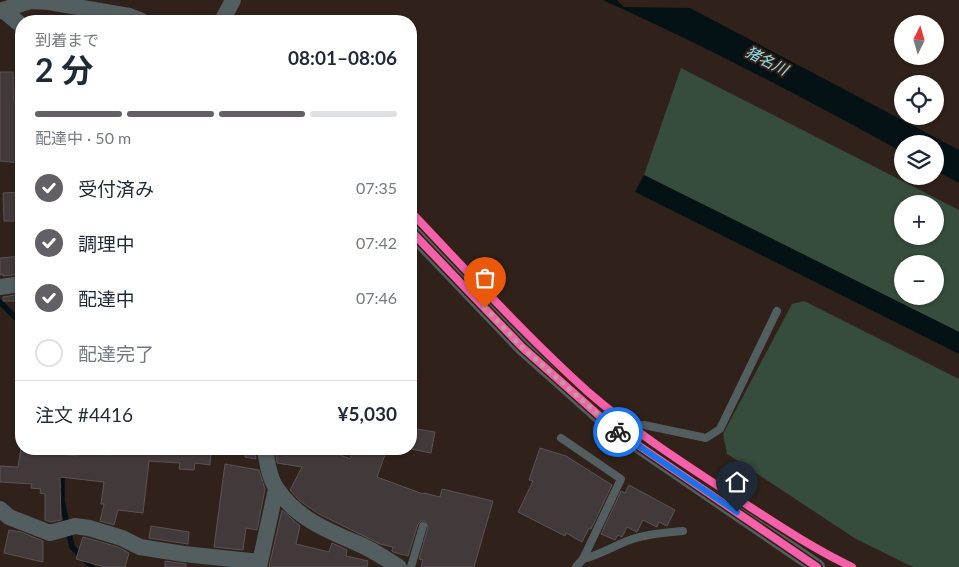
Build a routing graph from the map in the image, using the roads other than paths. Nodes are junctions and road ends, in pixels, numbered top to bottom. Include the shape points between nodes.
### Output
1 (234, 0) edge
2 (2, 10) edge
3 (123, 15) edge
4 (225, 15) edge
5 (15, 21) edge
6 (417, 237) edge
7 (15, 285) edge
8 (0, 287) edge
9 (777, 311) dead end
10 (612, 428) junction
11 (561, 438) dead end
12 (266, 455) edge
13 (276, 489) junction
14 (0, 508) edge
15 (423, 526) dead end
16 (683, 531) dead end
17 (583, 559) junction
18 (211, 562) edge
19 (260, 564) edge
20 (399, 567) edge
21 (411, 567) edge
22 (576, 567) edge
23 (817, 567) edge

1 - 4 street
2 - 3 street via 31,0
2 - 5 street
6 - 10 street via 522,347
7 - 8 street
9 - 10 lane via 720,429 706,438 644,425
10 - 23 street
11 - 17 lane via 621,479
12 - 13 street
13 - 19 street
13 - 20 street via 314,524
14 - 18 street via 9,517 50,533 75,526 89,528 140,546
15 - 21 lane
16 - 17 lane via 628,540
17 - 22 lane
18 - 19 street

